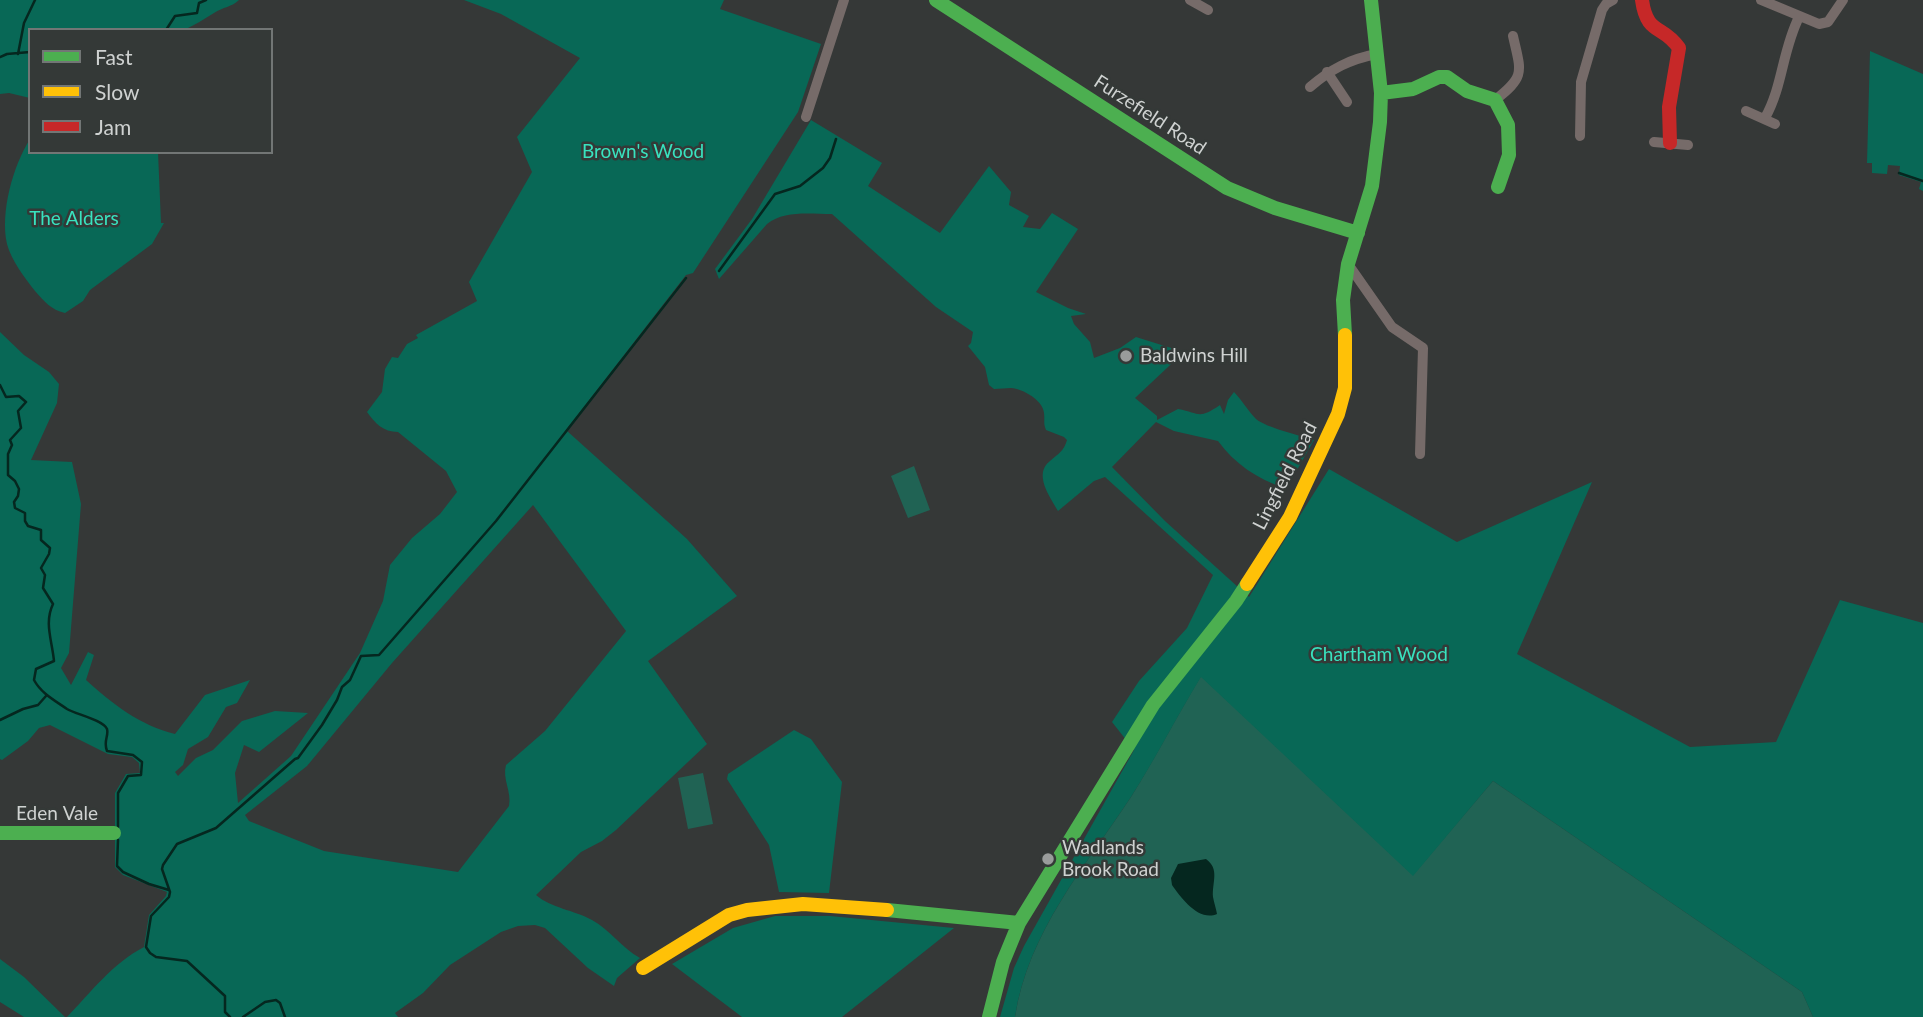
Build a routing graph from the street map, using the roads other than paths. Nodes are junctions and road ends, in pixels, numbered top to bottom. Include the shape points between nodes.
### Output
1 (845, 0) edge
2 (936, 0) edge
3 (1190, 0) edge
4 (1371, 0) edge
5 (1613, 0) edge
6 (1642, 0) edge
7 (1761, 0) edge
8 (1843, 0) edge
9 (1208, 10) dead end
10 (1799, 17) junction
11 (1513, 36) dead end
12 (1377, 54) junction
13 (1327, 72) junction
14 (1310, 87) dead end
15 (1381, 93) junction
16 (1495, 100) junction
17 (1347, 102) dead end
18 (1746, 111) dead end
19 (806, 117) dead end
20 (1765, 118) junction
21 (1775, 124) dead end
22 (1580, 136) dead end
23 (1654, 142) dead end
24 (1671, 143) junction
25 (1688, 145) dead end
26 (1499, 187) dead end
27 (1358, 233) junction
28 (1348, 264) junction
29 (1420, 454) dead end
30 (0, 833) edge
31 (114, 833) dead end
32 (1018, 923) junction
33 (643, 968) dead end
34 (989, 1017) edge

1 - 19 street
2 - 27 street, Furzefield Road via 1227,188 1278,211
3 - 9 street
4 - 12 street, Lingfield Road
5 - 22 street via 1602,10 1581,82
6 - 24 street via 1651,28 1679,48 1669,107
7 - 10 street
8 - 10 street via 1828,22 1819,24
10 - 20 street
11 - 16 street via 1520,67 1514,85
12 - 13 street
12 - 15 street, Lingfield Road
13 - 14 street
13 - 17 street
15 - 16 street via 1413,89 1447,77 1467,91
15 - 27 street, Lingfield Road via 1376,165
16 - 26 street via 1508,125 1509,155
18 - 20 street
20 - 21 street
23 - 24 street
24 - 25 street
27 - 28 street, Lingfield Road
28 - 29 street via 1392,327 1423,348
28 - 32 street, Lingfield Road via 1343,300 1345,388 1338,414 1290,517 1236,601 1153,705
30 - 31 street, Eden Vale
32 - 33 street via 780,904 729,915
32 - 34 street, Lingfield Road

